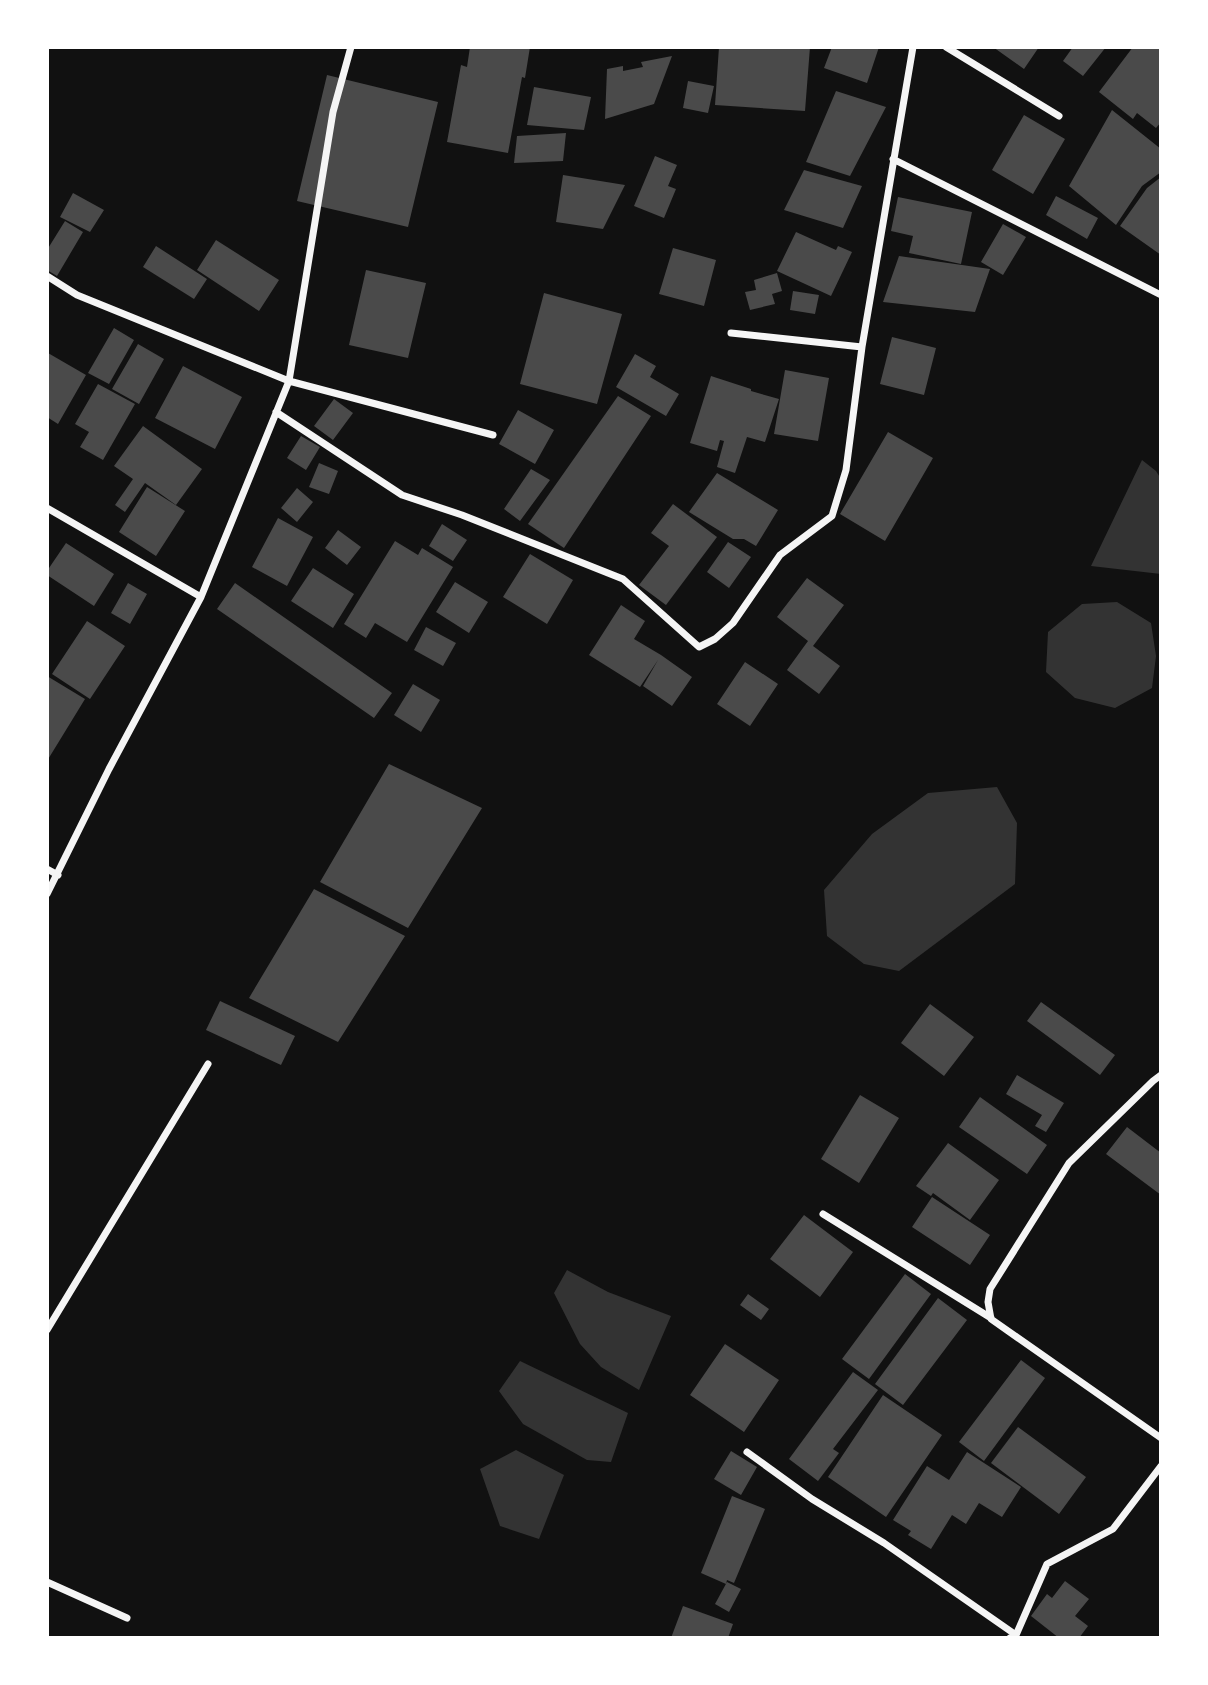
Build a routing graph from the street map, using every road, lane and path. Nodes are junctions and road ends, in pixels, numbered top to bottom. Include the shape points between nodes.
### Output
1 (351, 47) edge
2 (913, 47) edge
3 (947, 47) edge
4 (1059, 116) dead end
5 (893, 159) junction
6 (47, 276) edge
7 (1161, 295) edge
8 (731, 333) dead end
9 (862, 346) junction
10 (289, 381) junction
11 (276, 412) junction
12 (493, 435) dead end
13 (47, 509) edge
14 (201, 597) junction
15 (47, 869) edge
16 (58, 875) junction
17 (47, 894) edge
18 (208, 1065) dead end
19 (1161, 1075) edge
20 (822, 1213) dead end
21 (991, 1319) junction
22 (47, 1330) edge
23 (1161, 1438) edge
24 (747, 1452) dead end
25 (1161, 1466) edge
26 (47, 1582) edge
27 (127, 1618) dead end
28 (1013, 1636) edge

1 - 10 street via 333,112
2 - 5 street
3 - 4 street
5 - 7 street
5 - 9 street
6 - 10 street via 77,295
8 - 9 street
9 - 11 street via 846,470 832,516 779,555 733,623 699,647 623,579 402,495
10 - 11 street
10 - 12 street
11 - 14 street
13 - 14 street
14 - 16 street
15 - 16 street
16 - 17 street
18 - 22 street
19 - 21 street via 1069,1163 990,1289
20 - 21 street
21 - 23 street
24 - 28 street
25 - 28 street via 1113,1529 1047,1564
26 - 27 street

